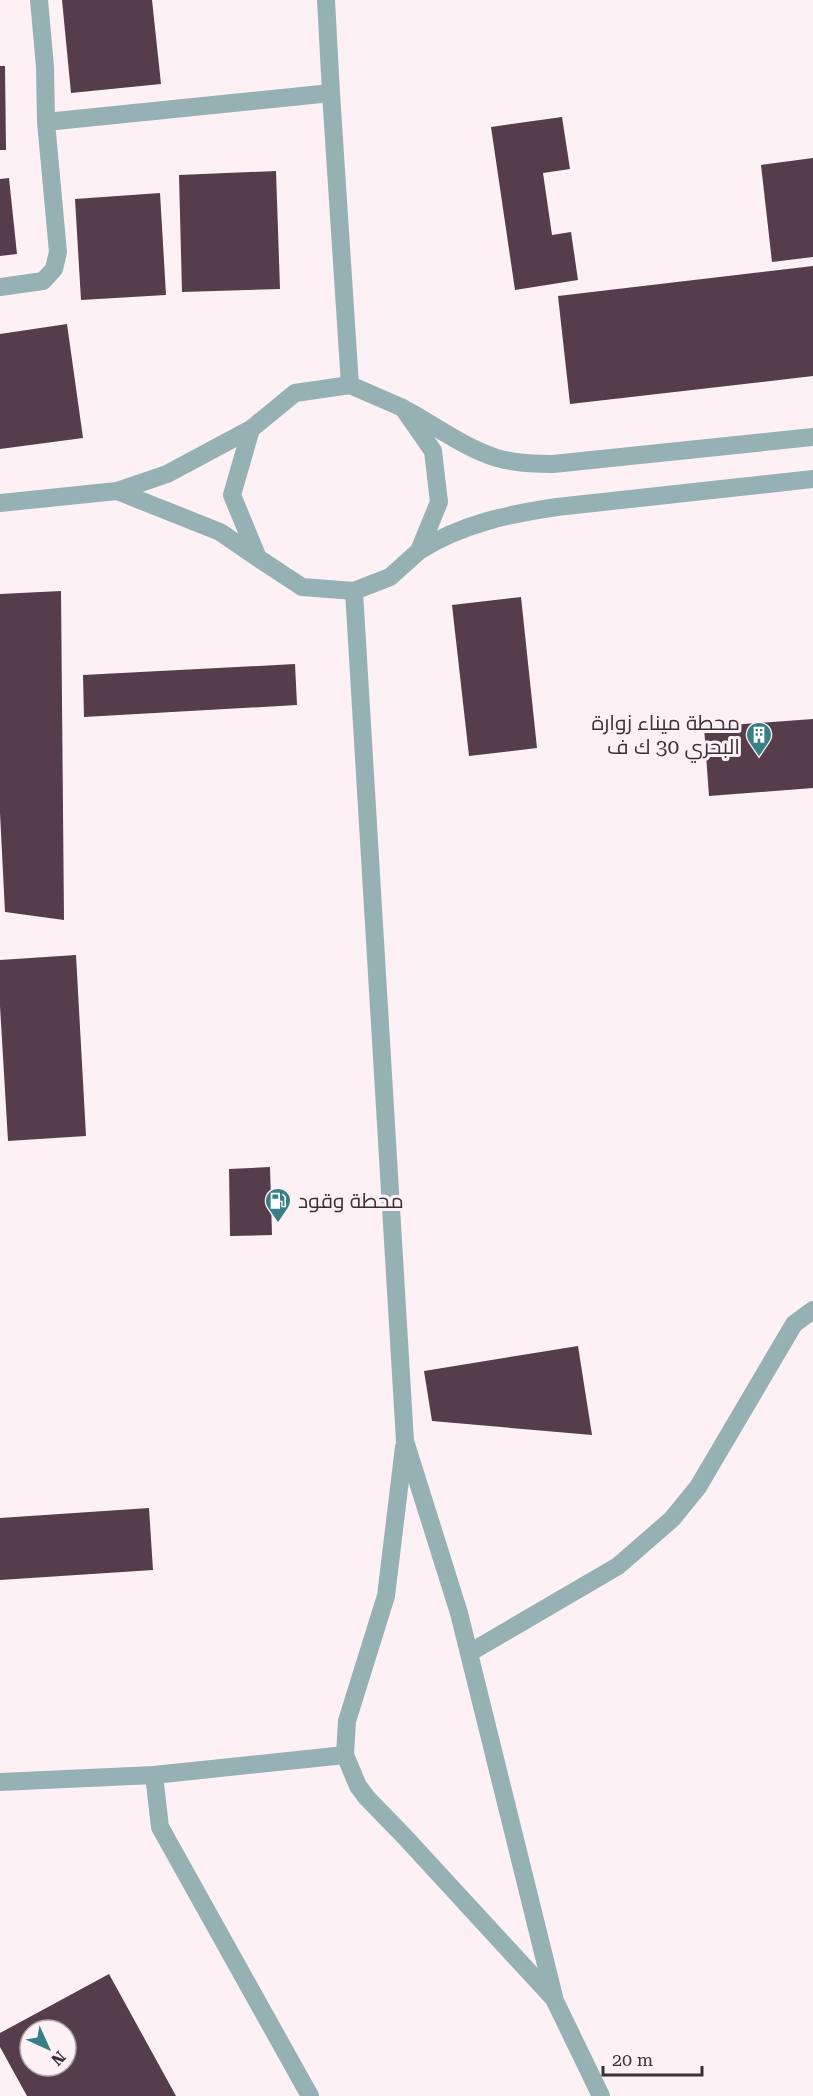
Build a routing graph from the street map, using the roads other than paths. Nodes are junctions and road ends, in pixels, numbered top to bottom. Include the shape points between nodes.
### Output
1 (39, 0) edge
2 (326, 0) edge
3 (331, 93) junction
4 (46, 122) junction
5 (0, 287) edge
6 (350, 385) junction
7 (403, 408) junction
8 (251, 429) junction
9 (813, 437) edge
10 (813, 479) edge
11 (117, 491) junction
12 (0, 503) edge
13 (419, 550) junction
14 (258, 558) junction
15 (354, 591) junction
16 (813, 1310) edge
17 (405, 1441) junction
18 (469, 1653) junction
19 (345, 1755) junction
20 (154, 1775) junction
21 (0, 1782) edge
22 (555, 2001) junction
23 (310, 2096) edge
24 (602, 2096) edge

1 - 4 street
2 - 3 street
3 - 4 street
3 - 6 street
4 - 5 street via 58,252 54,269 43,281
6 - 7 street
6 - 8 street via 295,393
7 - 9 street via 468,446 497,458 532,464
7 - 13 street via 433,451 439,502
8 - 11 street via 167,474
8 - 14 street via 232,495
10 - 13 street via 517,513 441,537
11 - 12 street
11 - 14 street via 220,532
13 - 15 street via 390,577
14 - 15 street via 302,587
15 - 17 street
16 - 18 street via 794,1323 699,1487 672,1519 618,1566
17 - 18 street
17 - 19 street via 386,1596 347,1721
18 - 22 street
19 - 20 street
19 - 22 street via 367,1798
20 - 21 street
20 - 23 street via 160,1827
22 - 24 street

